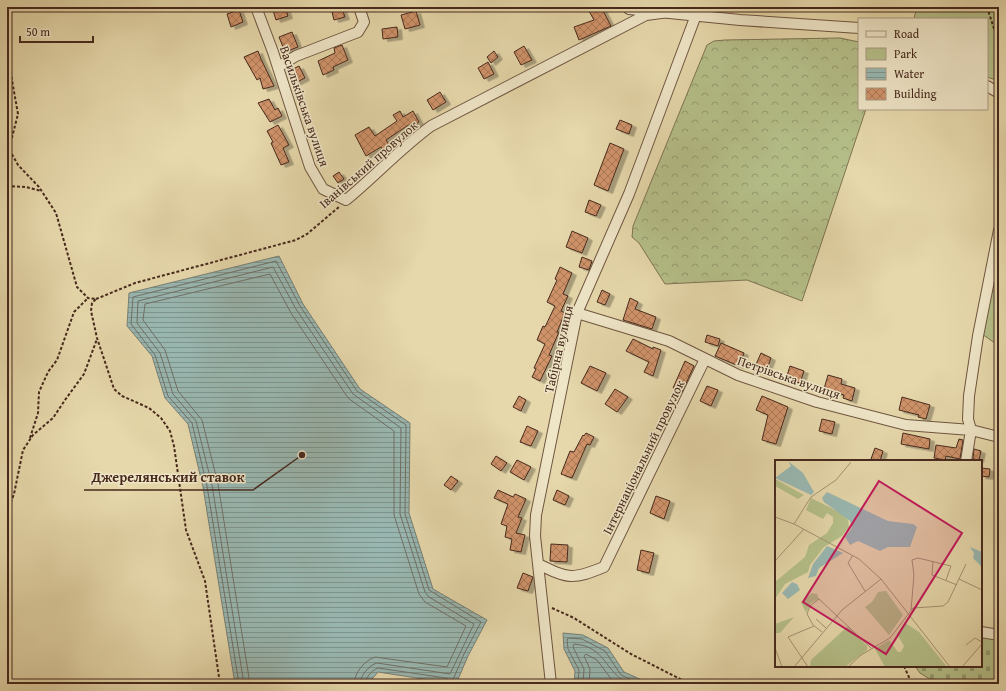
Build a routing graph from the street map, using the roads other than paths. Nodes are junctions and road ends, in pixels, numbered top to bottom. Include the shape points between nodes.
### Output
1 (256, 7) edge
2 (359, 7) edge
3 (627, 7) edge
4 (698, 11) edge
5 (669, 12) junction
6 (858, 28) edge
7 (278, 67) junction
8 (988, 87) edge
9 (999, 93) edge
10 (346, 200) joint
11 (999, 230) edge
12 (578, 313) junction
13 (706, 359) junction
14 (971, 430) junction
15 (999, 437) edge
16 (966, 460) edge
17 (538, 564) junction
18 (982, 632) edge
19 (999, 635) edge
20 (551, 684) edge

1 - 7 street, Васильківська вулиця
2 - 7 street via 364,22 358,32 296,56
3 - 5 street
4 - 5 street
4 - 6 street via 740,20
4 - 12 street, Табірна вулиця via 629,194
5 - 10 street, Іванівський провулок via 646,15 432,126 410,141 373,178
7 - 10 street, Васильківська вулиця via 310,167 323,189
8 - 9 street
11 - 14 street via 976,343 968,419
12 - 13 street, Петрівська вулиця via 669,341
12 - 17 street, Табірна вулиця via 536,515
13 - 14 street, Петрівська вулиця via 738,375 817,402 906,425
13 - 17 street, Інтернаціональний провулок via 604,566 581,576 561,576
14 - 15 street, Петрівська вулиця
14 - 16 street
17 - 20 street, Табірна вулиця
18 - 19 street

